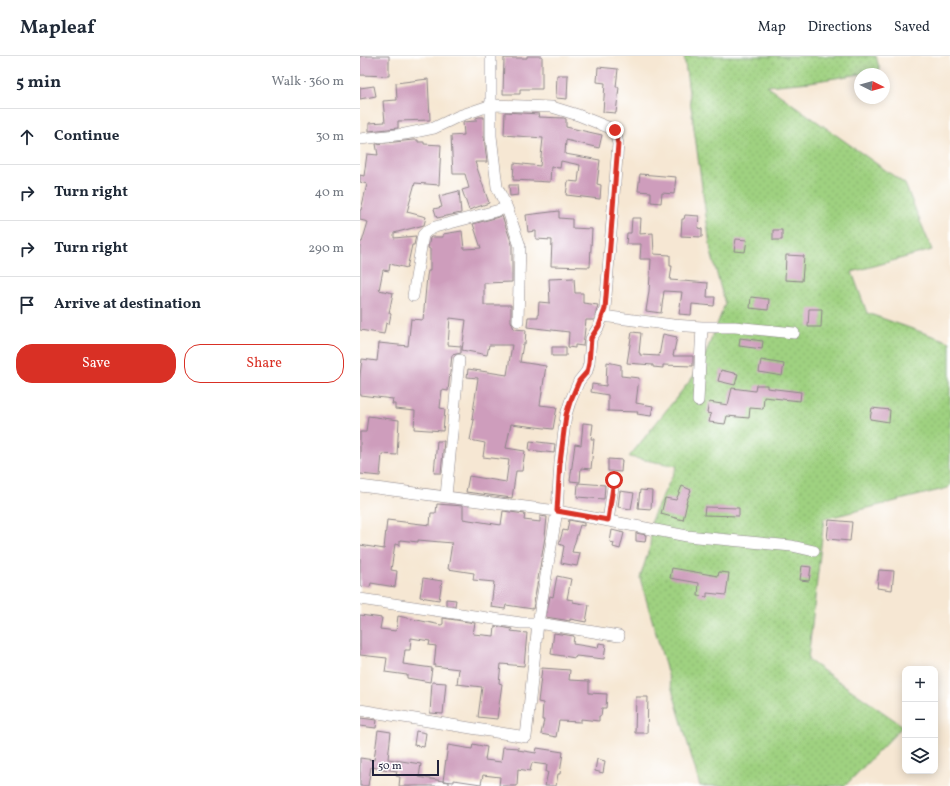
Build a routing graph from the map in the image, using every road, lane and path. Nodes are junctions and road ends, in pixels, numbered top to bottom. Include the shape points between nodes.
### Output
1 (491, 56) edge
2 (492, 105) junction
3 (360, 139) edge
4 (507, 208) junction
5 (413, 296) dead end
6 (602, 316) junction
7 (518, 321) dead end
8 (702, 327) junction
9 (794, 333) dead end
10 (459, 360) dead end
11 (698, 401) dead end
12 (614, 480) dead end
13 (360, 486) edge
14 (446, 496) junction
15 (557, 511) junction
16 (608, 520) junction
17 (814, 551) dead end
18 (360, 600) edge
19 (538, 623) junction
20 (619, 636) dead end
21 (360, 710) edge

1 - 2 street
2 - 3 street via 434,128
2 - 4 street via 491,136 497,186
2 - 6 street via 552,107 615,130 618,144 605,309
4 - 5 street via 427,231 423,235
4 - 7 street via 520,246
6 - 8 street
6 - 15 street via 591,338 587,372 579,381 566,415
8 - 9 street via 735,327
8 - 11 street
10 - 14 street
12 - 16 street
13 - 14 street
14 - 15 street
15 - 16 street
15 - 19 street
16 - 17 street via 687,536 792,546
18 - 19 street
19 - 20 street
19 - 21 street via 526,737

